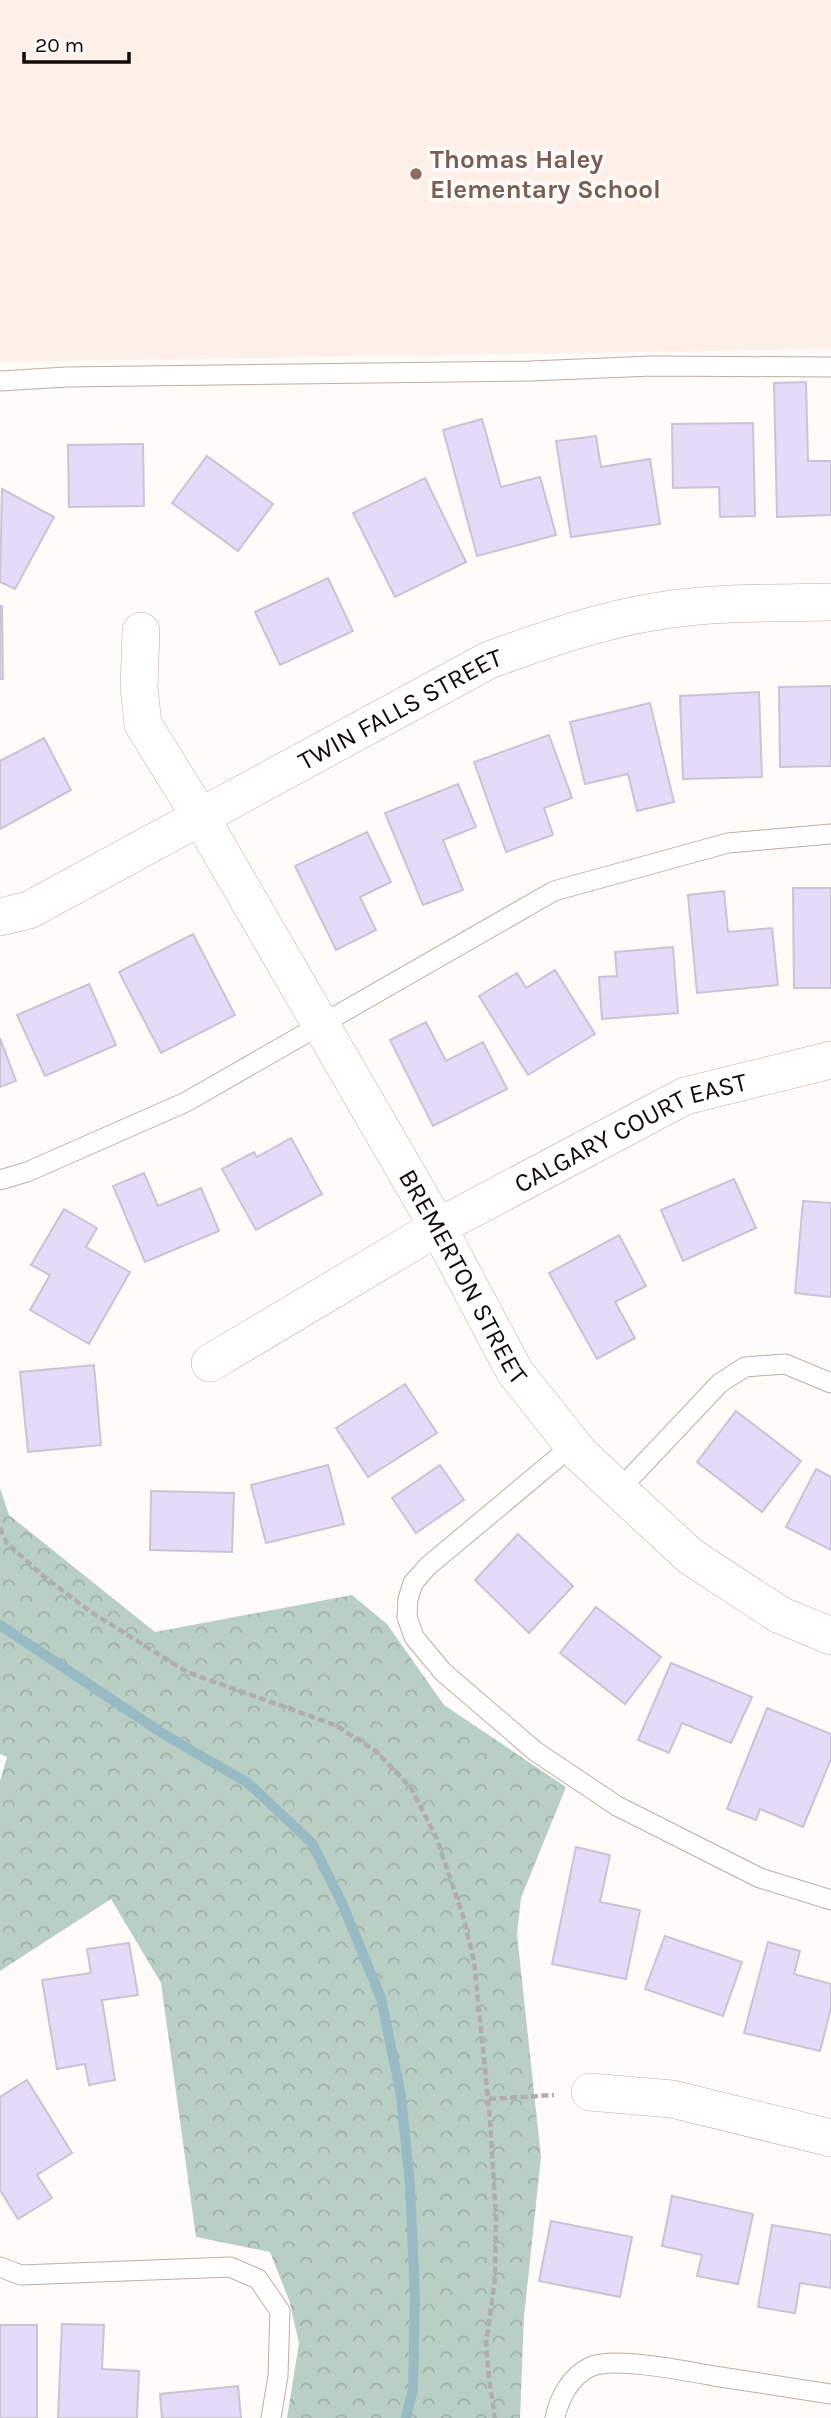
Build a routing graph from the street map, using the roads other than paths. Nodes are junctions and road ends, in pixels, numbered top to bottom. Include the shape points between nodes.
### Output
1 (831, 367) edge
2 (0, 381) edge
3 (831, 602) edge
4 (141, 631) dead end
5 (201, 818) junction
6 (831, 834) edge
7 (0, 917) edge
8 (321, 1024) junction
9 (831, 1060) edge
10 (0, 1180) edge
11 (438, 1227) junction
12 (211, 1363) dead end
13 (831, 1383) edge
14 (573, 1445) junction
15 (619, 1490) junction
16 (831, 1636) edge
17 (831, 1900) edge
18 (590, 2092) road end
19 (831, 2137) edge
20 (0, 2267) edge
21 (831, 2394) edge
22 (271, 2418) edge
23 (555, 2418) edge

1 - 2 lane via 652,366
3 - 5 street, TWIN FALLS STREET via 720,604 660,611 566,632 489,660
4 - 5 street, BREMERTON STREET via 143,724
5 - 7 street, TWIN FALLS STREET via 29,910
5 - 8 street, BREMERTON STREET
6 - 8 lane via 728,843 554,891
8 - 10 lane via 186,1102
8 - 11 street, BREMERTON STREET
9 - 11 street, CALGARY COURT EAST via 685,1096
11 - 12 street, CALGARY COURT EAST
11 - 14 street, BREMERTON STREET via 515,1372
13 - 15 lane via 785,1364 746,1367 720,1383
14 - 15 street, BREMERTON STREET
14 - 17 lane via 413,1583 407,1617 414,1637 443,1672 535,1751 617,1806 760,1878
15 - 16 street, BREMERTON STREET via 690,1556 780,1615
18 - 19 street via 672,2099
20 - 22 lane via 21,2275 230,2267 258,2279 280,2311
21 - 23 lane via 621,2363 592,2366 571,2381

